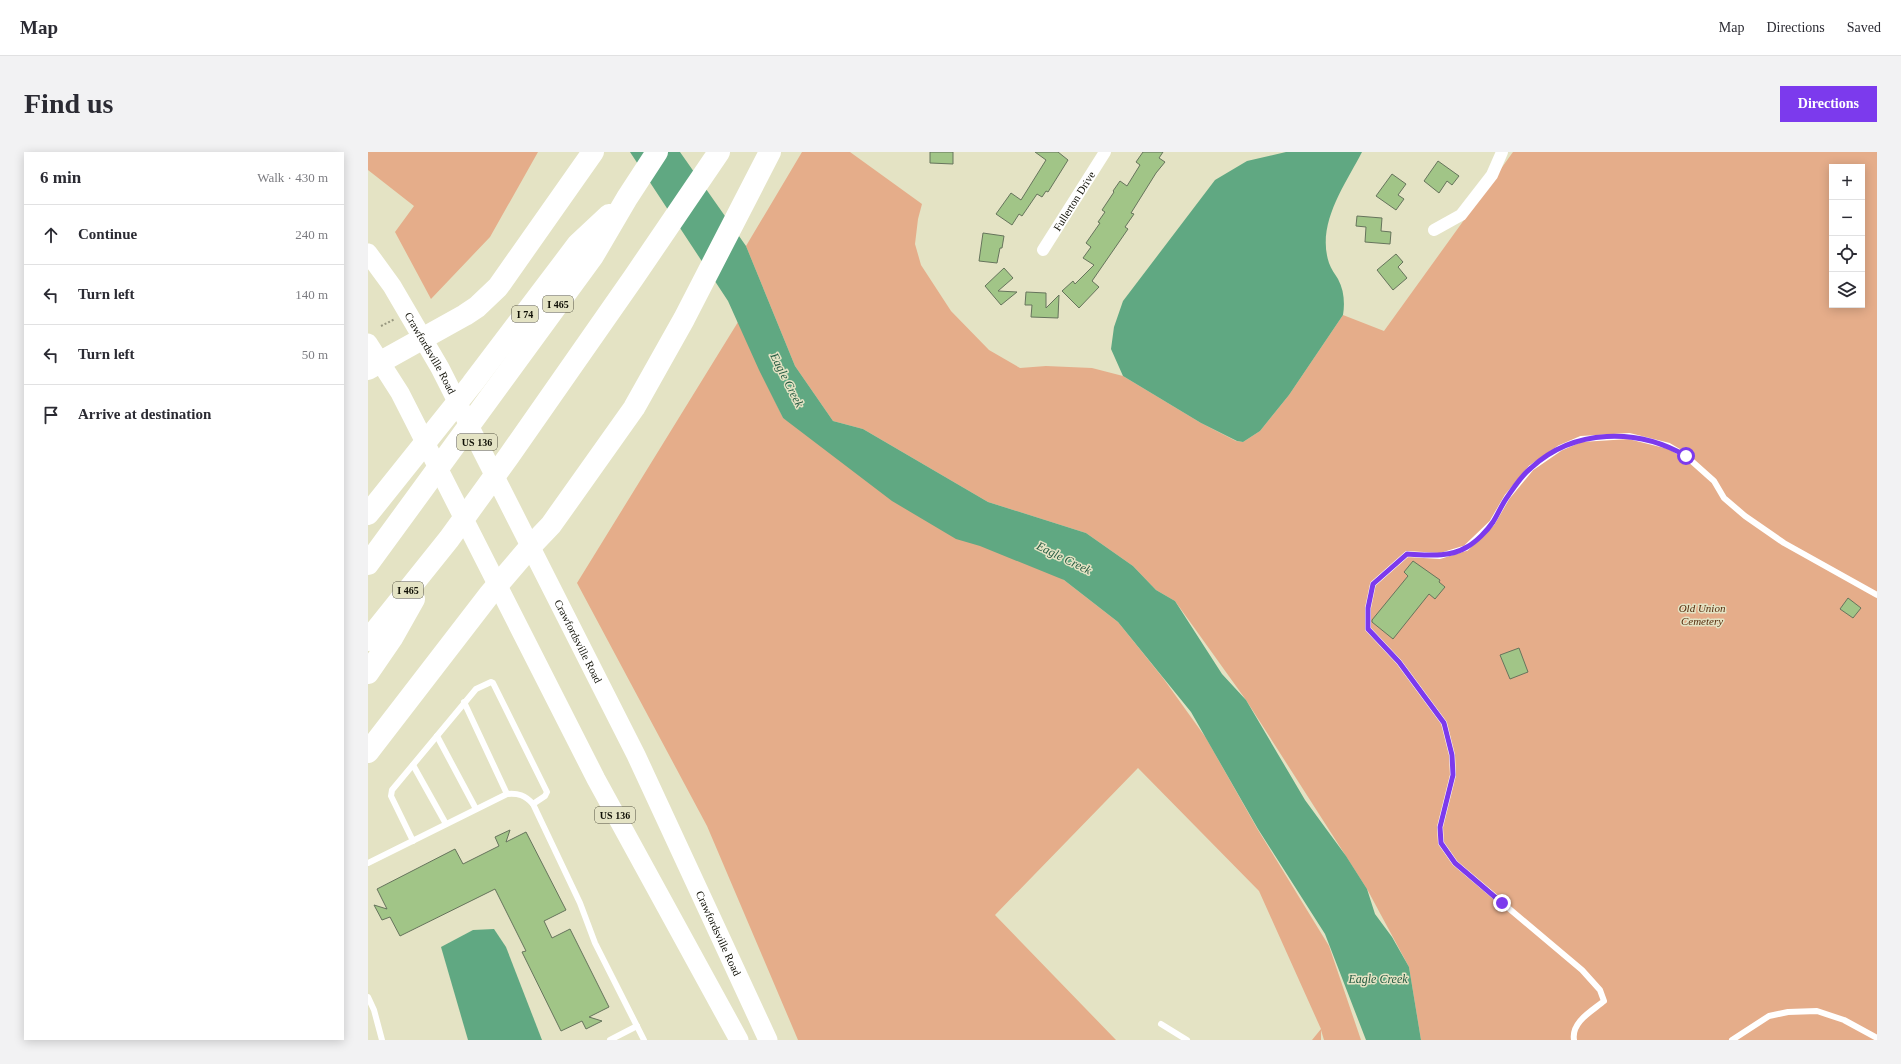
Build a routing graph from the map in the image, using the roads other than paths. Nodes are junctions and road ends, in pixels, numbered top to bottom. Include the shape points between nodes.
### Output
1 (593, 152) edge
2 (657, 152) edge
3 (719, 152) edge
4 (770, 152) edge
5 (1105, 152) edge
6 (1502, 152) edge
7 (627, 198) junction
8 (1434, 230) dead end
9 (1043, 250) dead end
10 (368, 253) edge
11 (423, 338) junction
12 (368, 343) edge
13 (374, 366) edge
14 (368, 514) edge
15 (449, 539) junction
16 (530, 547) junction
17 (368, 564) edge
18 (497, 586) junction
19 (1877, 595) edge
20 (368, 640) edge
21 (368, 673) edge
22 (464, 702) junction
23 (437, 736) junction
24 (368, 752) edge
25 (412, 765) junction
26 (507, 794) junction
27 (532, 804) junction
28 (476, 809) junction
29 (446, 824) junction
30 (413, 840) junction
31 (368, 863) edge
32 (368, 997) edge
33 (1161, 1024) dead end
34 (637, 1026) junction
35 (1877, 1038) edge
36 (382, 1040) edge
37 (610, 1040) edge
38 (644, 1040) edge
39 (739, 1040) edge
40 (768, 1040) edge
41 (1187, 1040) edge
42 (1574, 1040) edge
43 (1732, 1040) edge

1 - 11 highway via 489,296 465,315
2 - 7 highway, I 465
3 - 15 highway, I 465
4 - 16 highway via 684,319 634,408 568,503
5 - 9 street, Fullerton Drive
6 - 8 street via 1492,175 1461,215
7 - 14 highway, I 74 via 578,244 472,384
7 - 17 highway, I 465 via 593,256
10 - 11 main road, Crawfordsville Road via 392,286
11 - 13 highway
11 - 16 main road, Crawfordsville Road / US 136
12 - 13 main road
13 - 18 main road, US 136 via 400,393
15 - 20 highway, I 465
15 - 21 highway via 392,638
16 - 18 highway
16 - 40 main road, Crawfordsville Road / US 136 via 636,755
18 - 24 highway
18 - 39 main road, US 136 via 596,780
19 - 42 lane via 1784,543 1745,516 1724,498 1714,481 1686,456 1669,446 1629,436 1581,439 1560,448 1531,468 1507,497 1492,523 1466,548 1440,556 1407,554 1373,584 1368,608 1368,629 1399,662 1444,723 1452,755 1453,775 1440,827 1441,843 1455,863 1582,970 1600,990 1604,1001 1579,1021 1573,1034
22 - 23 lane
22 - 26 lane
22 - 27 lane via 479,686 494,683 547,792
23 - 25 lane
23 - 28 lane
25 - 29 lane
25 - 30 lane via 391,793
26 - 27 lane via 523,796
26 - 28 lane
27 - 34 lane via 580,903 595,943
28 - 29 lane
29 - 30 lane
30 - 31 lane
32 - 36 lane
33 - 41 lane
34 - 37 lane
34 - 38 lane
35 - 43 lane via 1844,1020 1817,1012 1788,1012 1769,1016

